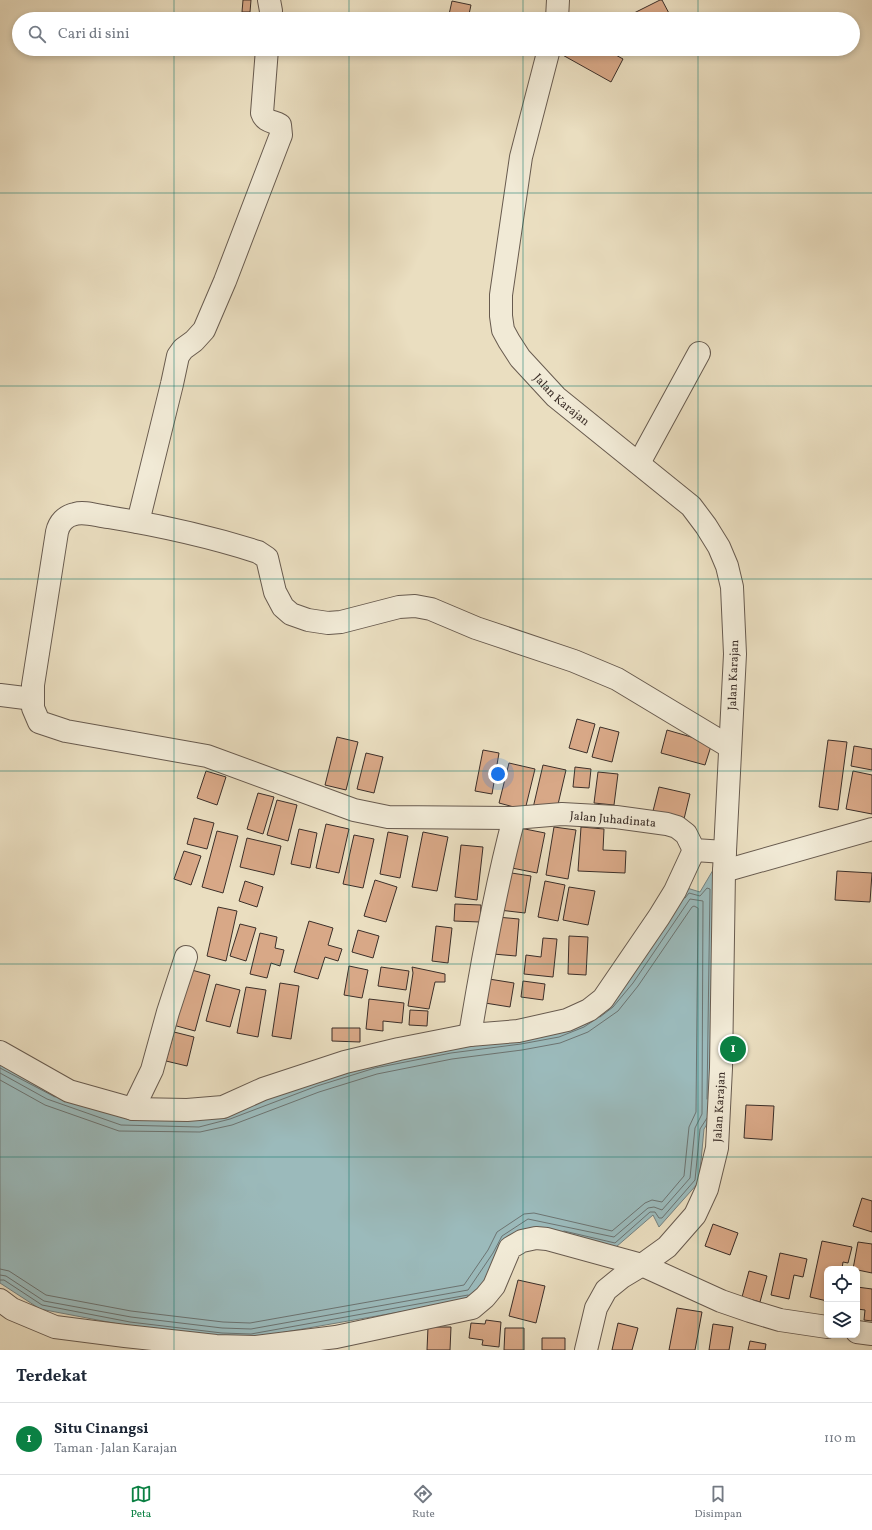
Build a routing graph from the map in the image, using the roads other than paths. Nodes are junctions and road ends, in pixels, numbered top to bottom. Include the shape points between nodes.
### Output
1 (270, 0) edge
2 (558, 0) edge
3 (271, 12) edge
4 (557, 12) edge
5 (266, 56) edge
6 (547, 56) edge
7 (699, 353) dead end
8 (639, 463) junction
9 (138, 522) junction
10 (0, 695) edge
11 (33, 699) junction
12 (730, 746) junction
13 (514, 818) junction
14 (872, 829) edge
15 (694, 850) junction
16 (724, 862) junction
17 (186, 957) dead end
18 (470, 1034) junction
19 (0, 1052) edge
20 (134, 1109) junction
21 (642, 1265) junction
22 (0, 1300) edge
23 (824, 1327) edge
24 (860, 1332) edge
25 (872, 1334) edge
26 (586, 1350) edge

1 - 3 street
2 - 4 street
5 - 9 street via 262,113 268,121 280,125 281,135 204,330 178,356
6 - 8 street, Jalan Karajan via 521,157 501,295 503,330 520,358 556,397
7 - 8 street
8 - 12 street, Jalan Karajan via 691,506 706,526 727,566 732,587 734,654
9 - 11 street via 75,513 59,524 33,685
9 - 12 street via 258,552 267,558 275,592 290,614 328,623 341,622 399,606 431,609 617,679
10 - 11 street
11 - 13 street, Jalan Juhadinata via 33,708 39,722 66,731 208,756 354,810 388,816
12 - 16 street, Jalan Karajan
13 - 15 street, Jalan Juhadinata via 562,814 616,816 667,824 677,827 686,834
13 - 18 street via 498,877
14 - 16 street
15 - 16 street
15 - 18 street via 659,917 603,999 589,1010 567,1020 518,1031
16 - 21 street, Jalan Karajan via 721,1068 717,1148 707,1189 695,1215 667,1247
17 - 20 street via 152,1070
18 - 20 street via 345,1062 263,1089 223,1107 187,1110
19 - 20 street via 69,1091
21 - 22 street via 536,1238 522,1241 510,1248 494,1286 472,1308 336,1337 256,1347 216,1346 56,1326 12,1309
21 - 23 street via 721,1301 750,1311 780,1320
21 - 26 street, Jalan Karajan via 606,1290 596,1308
24 - 25 street

